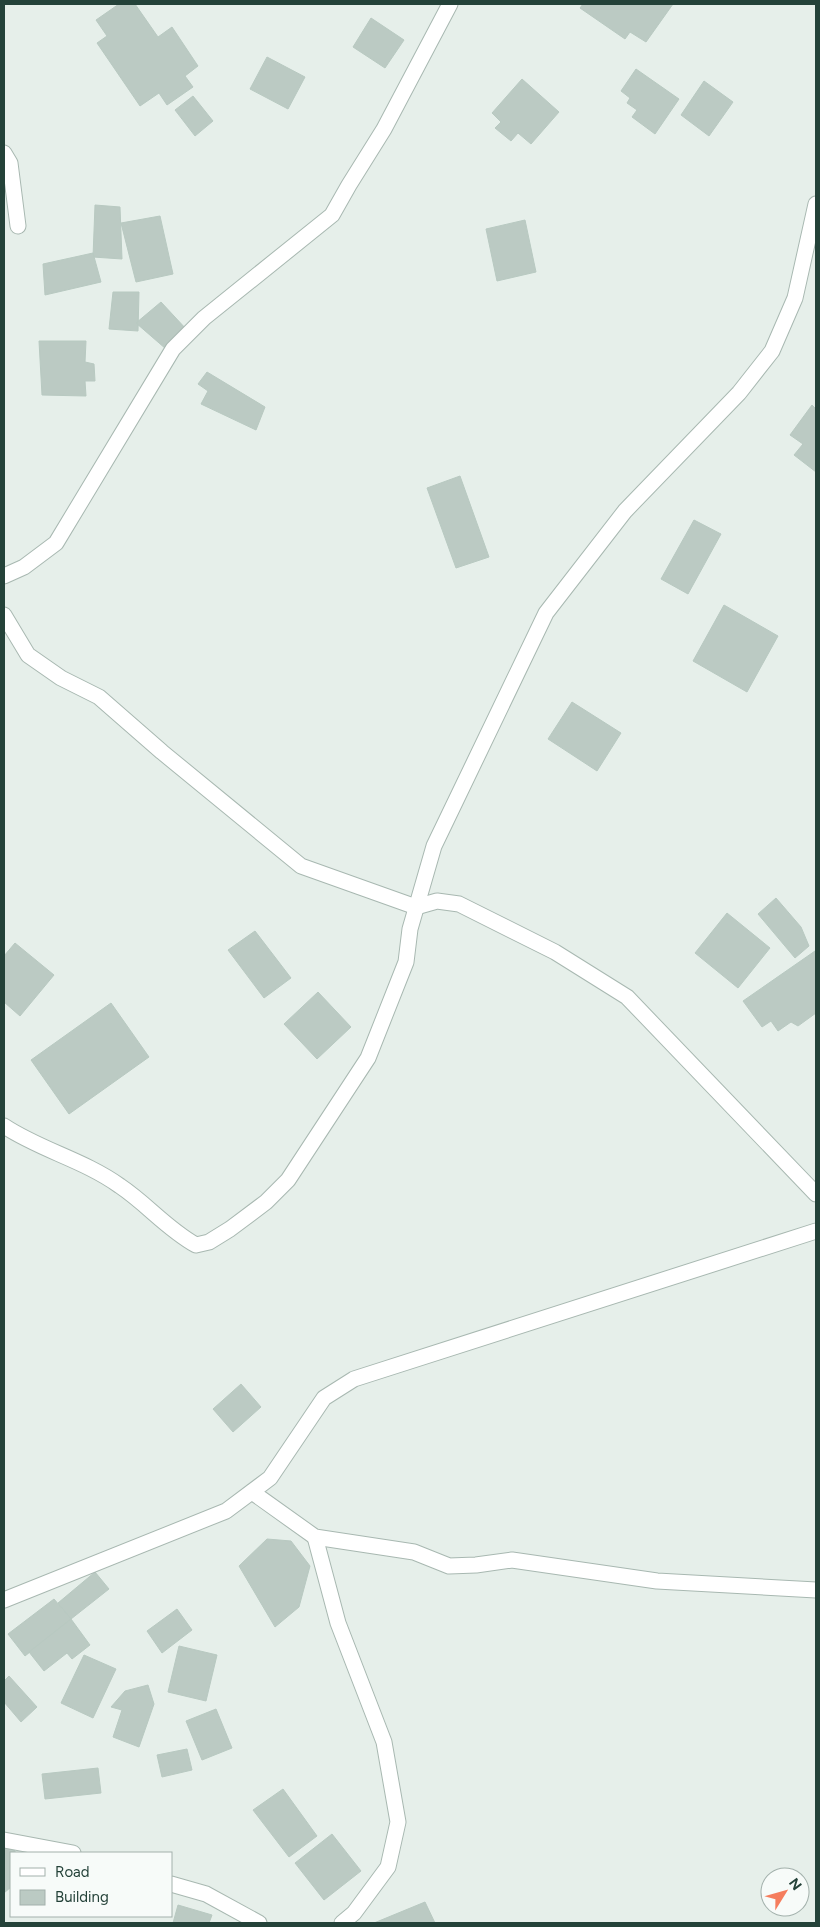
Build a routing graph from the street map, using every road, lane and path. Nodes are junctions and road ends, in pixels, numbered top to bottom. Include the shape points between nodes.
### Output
1 (450, 4) edge
2 (4, 153) edge
3 (816, 204) edge
4 (18, 226) dead end
5 (4, 576) edge
6 (4, 615) edge
7 (416, 907) junction
8 (4, 1126) edge
9 (816, 1194) edge
10 (816, 1231) edge
11 (252, 1492) junction
12 (315, 1537) junction
13 (816, 1590) edge
14 (4, 1600) edge
15 (4, 1840) edge
16 (68, 1852) edge
17 (172, 1884) edge
18 (259, 1923) edge
19 (342, 1923) edge

1 - 5 street via 384,129 332,215 204,318 174,349 56,542 24,567
2 - 4 street via 10,163
3 - 7 street via 795,298 772,351 739,393 625,511 546,613 434,846
6 - 7 street via 28,655 61,678 99,697 300,866
7 - 8 street via 406,962 368,1058 288,1180 266,1202 209,1242 196,1245 121,1186 92,1168
7 - 9 street via 436,901 459,904 555,952 626,996
10 - 11 street via 354,1380 324,1398 270,1478
11 - 12 street
11 - 14 street via 226,1511
12 - 13 street via 414,1552 449,1566 512,1560 657,1581
12 - 19 street via 338,1623 384,1742 398,1822 388,1867 354,1913
15 - 16 street
17 - 18 street via 206,1894

